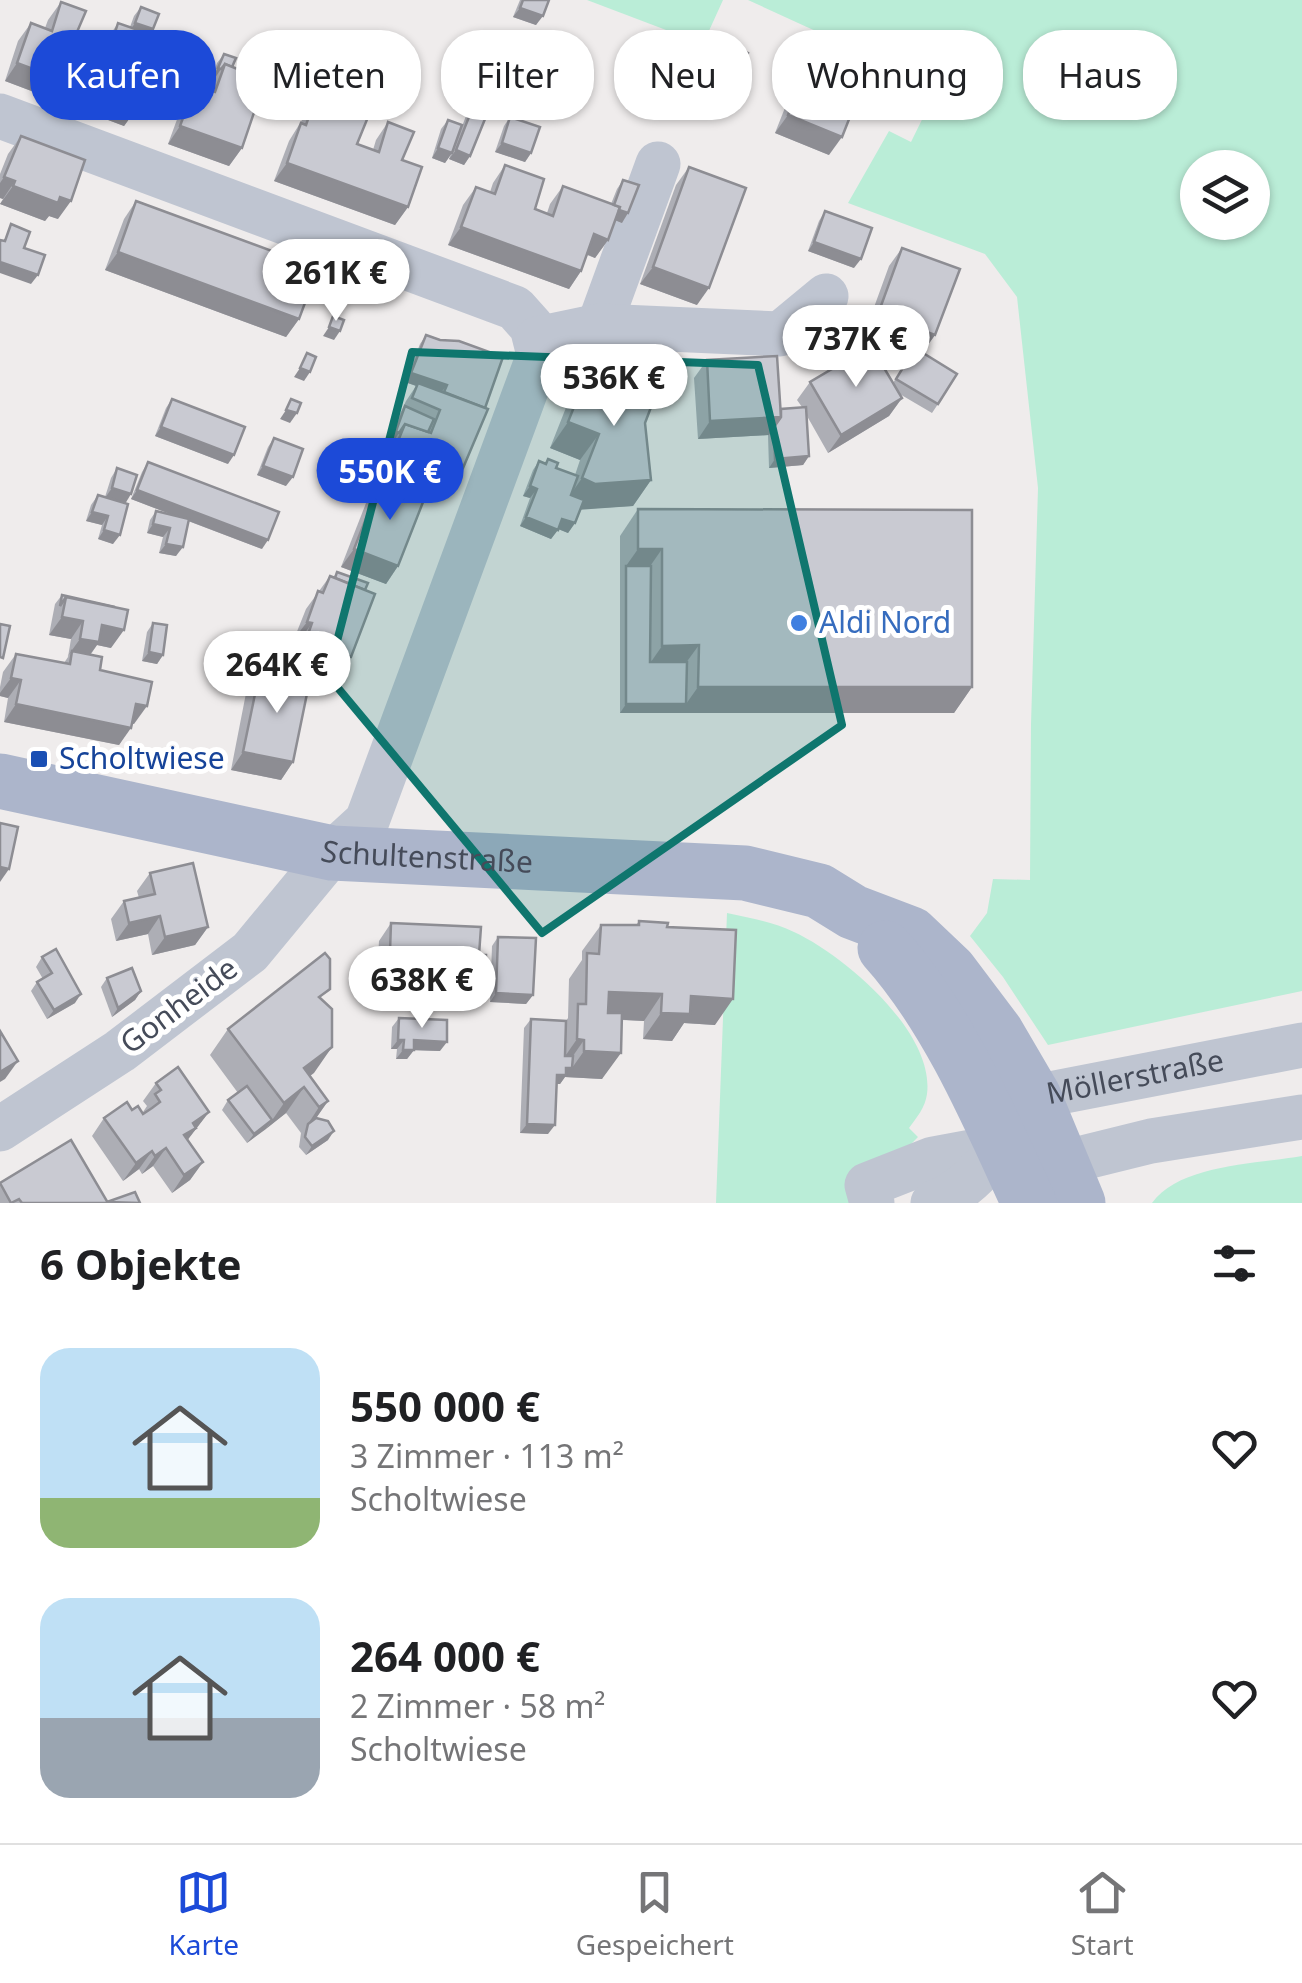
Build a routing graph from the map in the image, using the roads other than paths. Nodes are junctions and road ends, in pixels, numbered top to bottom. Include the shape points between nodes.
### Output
1 (0, 116) edge
2 (658, 164) dead end
3 (826, 296) dead end
4 (600, 326) junction
5 (537, 339) junction
6 (0, 780) edge
7 (332, 853) junction
8 (853, 912) junction
9 (1302, 1044) edge
10 (1034, 1097) junction
11 (1302, 1117) edge
12 (0, 1129) edge
13 (1003, 1146) junction
14 (1056, 1190) edge
15 (872, 1203) edge
16 (933, 1203) edge

1 - 5 street via 515,308
2 - 4 street
3 - 4 street via 780,334
4 - 5 street
5 - 7 street via 539,354 366,821
6 - 7 main road, Schultenstraße
7 - 8 main road, Schultenstraße via 745,873 818,891
7 - 12 street, Gonheide via 250,952 120,1051
8 - 10 main road, Schultenstraße via 911,934 950,971
8 - 13 main road, Schultenstraße via 921,992
9 - 10 street, Möllerstraße
10 - 13 street, Möllerstraße
10 - 14 main road, Schultenstraße
11 - 14 street via 1152,1141
13 - 14 main road, Schultenstraße
13 - 15 street via 933,1159 866,1185
13 - 16 street, Möllerstraße via 950,1198

